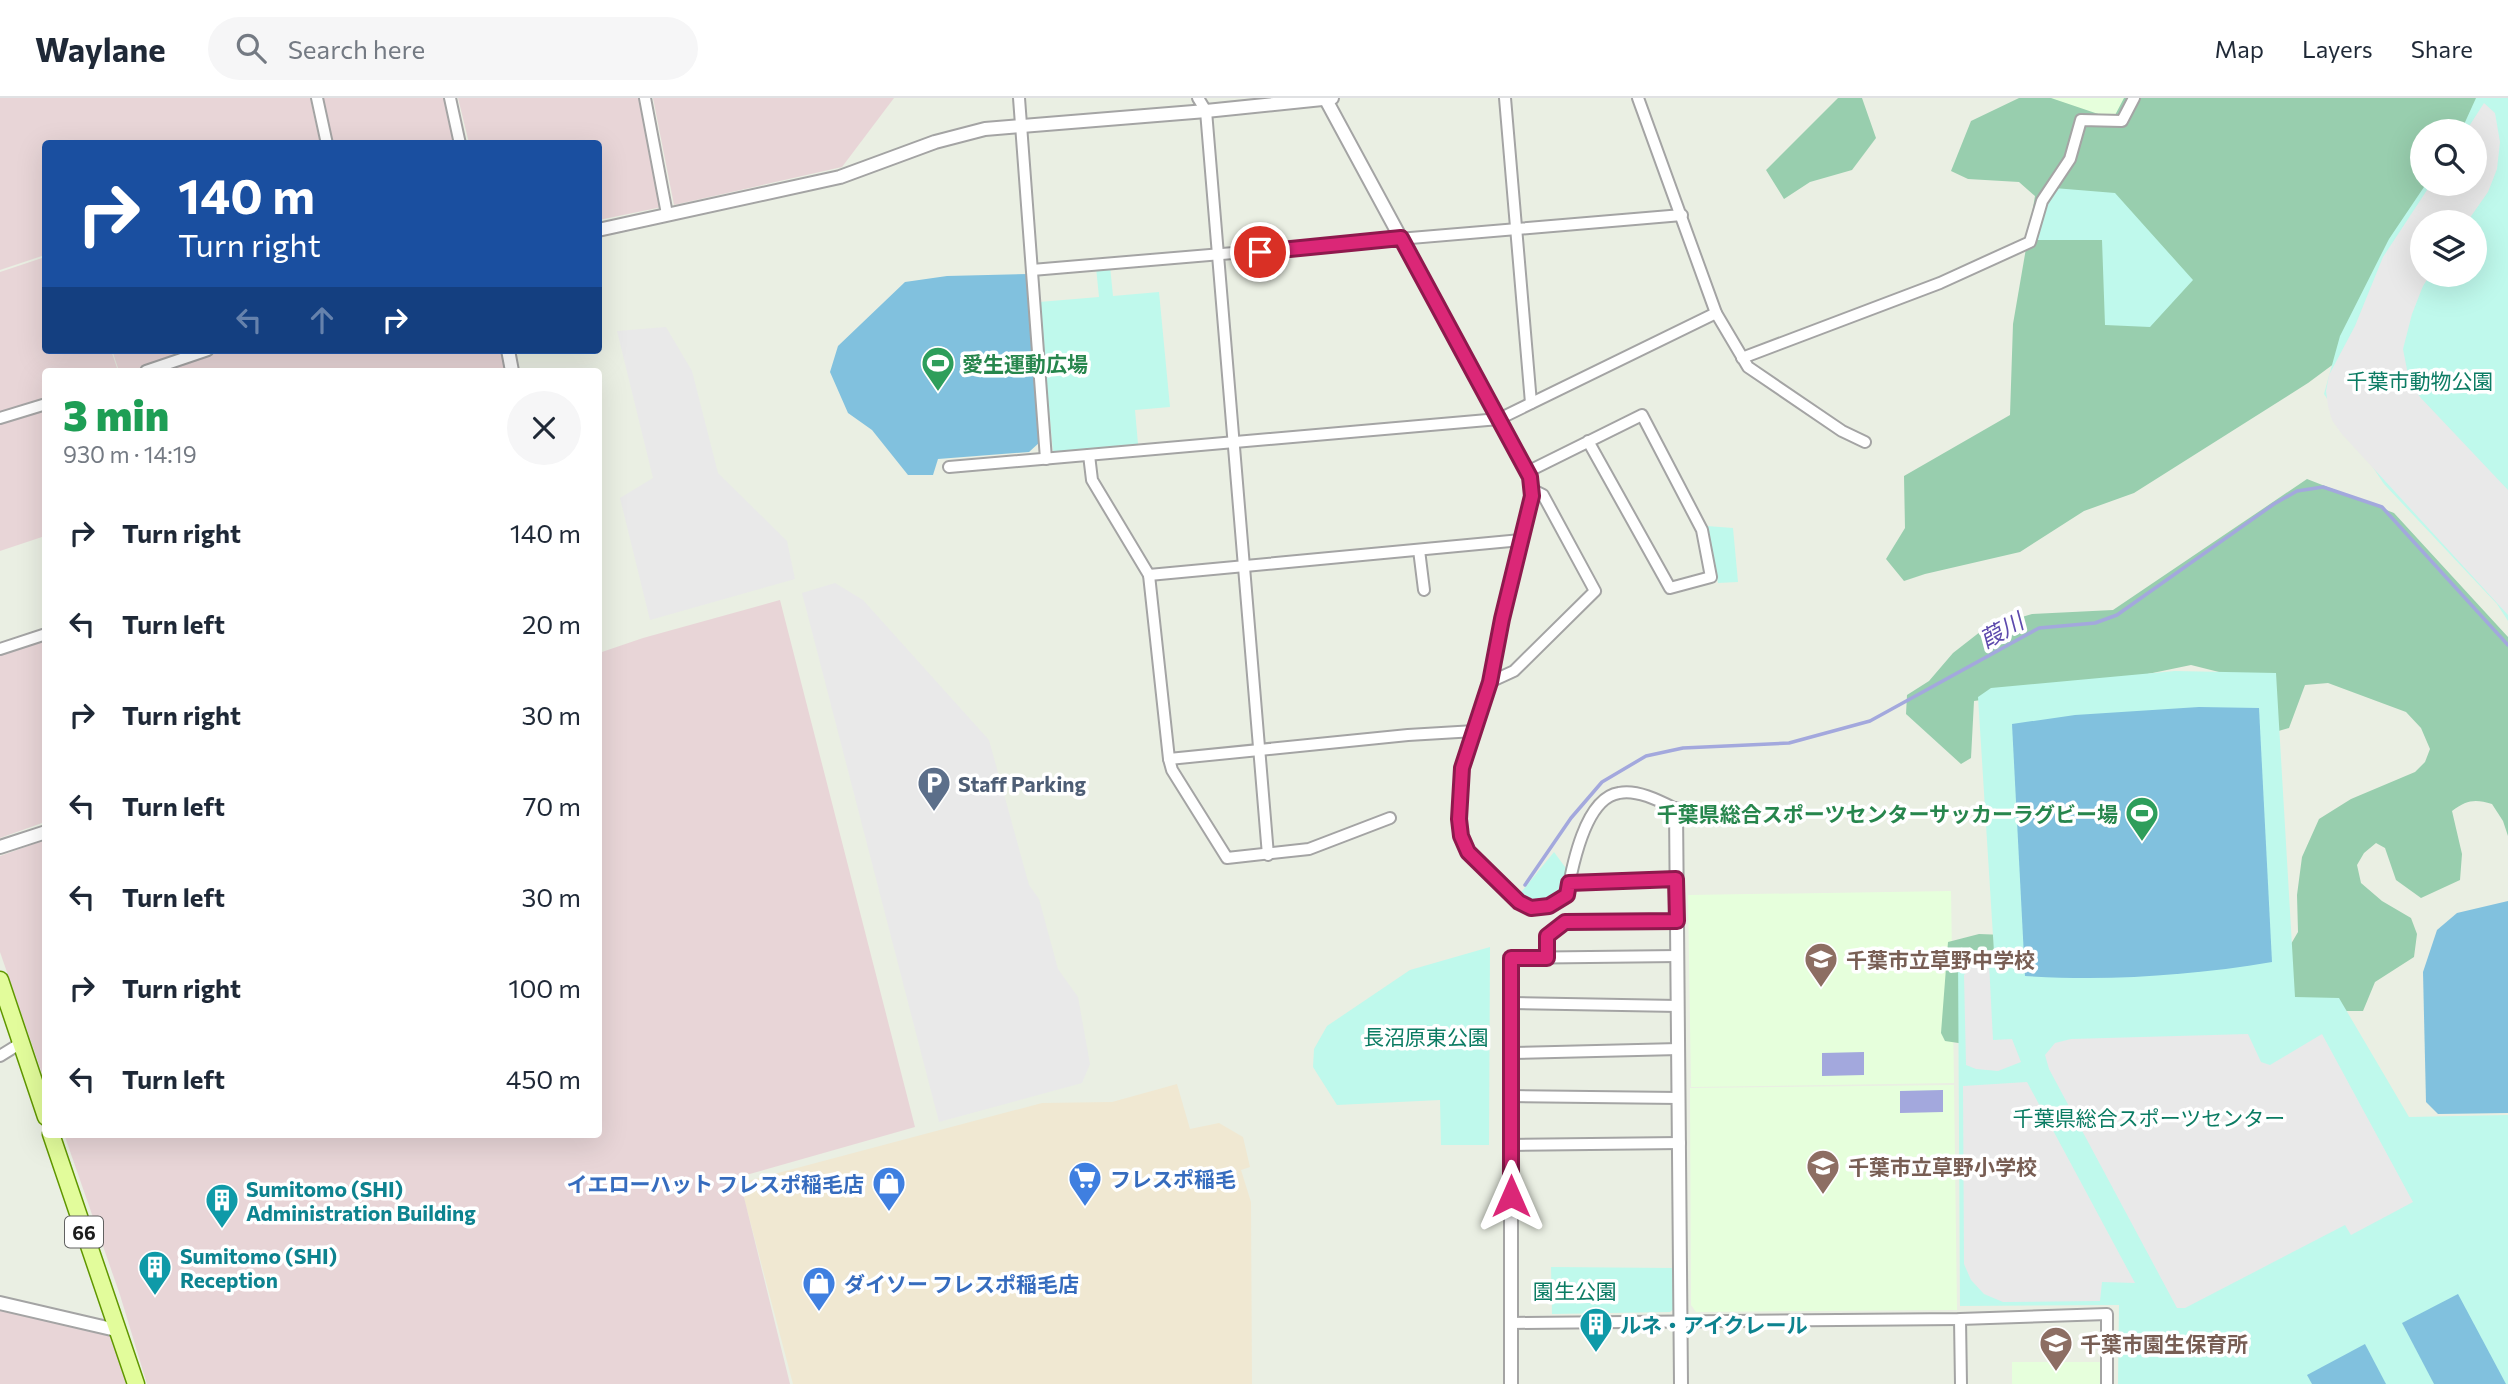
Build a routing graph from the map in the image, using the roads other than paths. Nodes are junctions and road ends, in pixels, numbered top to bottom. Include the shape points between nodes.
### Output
1 (317, 98) edge
2 (450, 98) edge
3 (645, 98) edge
4 (1019, 98) edge
5 (1198, 98) edge
6 (1325, 98) edge
7 (1332, 98) edge
8 (1505, 98) edge
9 (1638, 98) edge
10 (2134, 98) edge
11 (1206, 111) junction
12 (1021, 125) junction
13 (326, 140) edge
14 (459, 140) edge
15 (667, 214) junction
16 (1682, 215) junction
17 (1516, 228) junction
18 (602, 229) edge
19 (1401, 238) junction
20 (1219, 256) junction
21 (1032, 270) junction
22 (1716, 313) junction
23 (196, 354) edge
24 (1742, 358) junction
25 (155, 368) edge
26 (1531, 403) junction
27 (42, 405) edge
28 (0, 418) edge
29 (1499, 419) junction
30 (1588, 441) junction
31 (1865, 442) dead end
32 (1235, 443) junction
33 (1089, 455) junction
34 (1046, 459) junction
35 (949, 467) dead end
36 (1527, 472) junction
37 (1533, 490) junction
38 (1521, 540) junction
39 (1419, 550) junction
40 (1245, 564) junction
41 (1149, 575) junction
42 (1424, 590) dead end
43 (42, 635) edge
44 (0, 649) edge
45 (1490, 682) junction
46 (1475, 732) junction
47 (1261, 751) junction
48 (1169, 759) junction
49 (1676, 809) joint
50 (1390, 818) dead end
51 (42, 833) edge
52 (0, 847) edge
53 (1268, 855) junction
54 (1676, 879) junction
55 (1569, 883) junction
56 (1677, 921) junction
57 (1678, 956) junction
58 (1547, 958) junction
59 (0, 980) edge
60 (1512, 1003) junction
61 (1678, 1006) junction
62 (21, 1043) junction
63 (1679, 1049) junction
64 (1511, 1053) junction
65 (0, 1056) edge
66 (1511, 1096) junction
67 (1679, 1098) junction
68 (42, 1104) edge
69 (52, 1138) edge
70 (1680, 1143) junction
71 (1511, 1145) junction
72 (0, 1303) edge
73 (1961, 1319) junction
74 (1681, 1320) junction
75 (1511, 1323) junction
76 (116, 1330) junction
77 (136, 1384) edge
78 (1511, 1384) edge
79 (1681, 1384) edge
80 (1961, 1384) edge
81 (2107, 1384) edge

1 - 13 street
2 - 14 street
3 - 15 street
4 - 12 street
5 - 11 street
6 - 7 street
6 - 11 street
6 - 19 street
8 - 17 street
9 - 16 street
10 - 24 street via 2122,121 2081,120 2070,159 2042,201 2030,242 1930,287
11 - 12 street
11 - 20 street
12 - 15 street via 953,136 841,177
12 - 21 street
15 - 18 street
16 - 17 street
16 - 22 street
17 - 19 street
17 - 26 street
19 - 20 street
19 - 29 street
20 - 21 street
20 - 32 street
21 - 34 street
22 - 24 street
22 - 26 street
23 - 25 street
24 - 31 street via 1748,367
26 - 29 street
27 - 28 street
29 - 32 street
29 - 36 street
30 - 30 street via 1670,588 1711,577 1702,530 1642,415
30 - 36 street
32 - 33 street
32 - 40 street
33 - 34 street
33 - 41 street via 1092,480
34 - 35 street
36 - 37 street
37 - 38 street
37 - 45 street via 1542,495 1595,591 1514,671
38 - 39 street
38 - 45 street
39 - 40 street
39 - 42 street
40 - 41 street
40 - 47 street
41 - 48 street
43 - 44 street
45 - 46 street
46 - 47 street
46 - 55 street via 1462,768 1459,819 1468,852 1510,895 1531,908 1549,906 1567,895
47 - 48 street
47 - 53 street
48 - 53 street via 1227,858
49 - 54 street
49 - 55 street via 1636,794 1611,795 1588,822 1573,858
50 - 53 street via 1309,849
51 - 52 street
54 - 55 street
54 - 56 street
56 - 57 street
56 - 58 street via 1565,922 1547,936
57 - 58 street
57 - 61 street
58 - 60 street via 1511,958
59 - 62 main road
60 - 61 street
60 - 64 street
61 - 63 street
62 - 65 street
62 - 68 main road
63 - 64 street
63 - 67 street
64 - 66 street
66 - 67 street
66 - 71 street
67 - 70 street
69 - 76 main road, 66
70 - 71 street
70 - 74 street
71 - 75 street
72 - 76 street
73 - 74 street
73 - 80 street
73 - 81 street via 2107,1314
74 - 75 street
74 - 79 street
75 - 78 street
76 - 77 main road, 66

